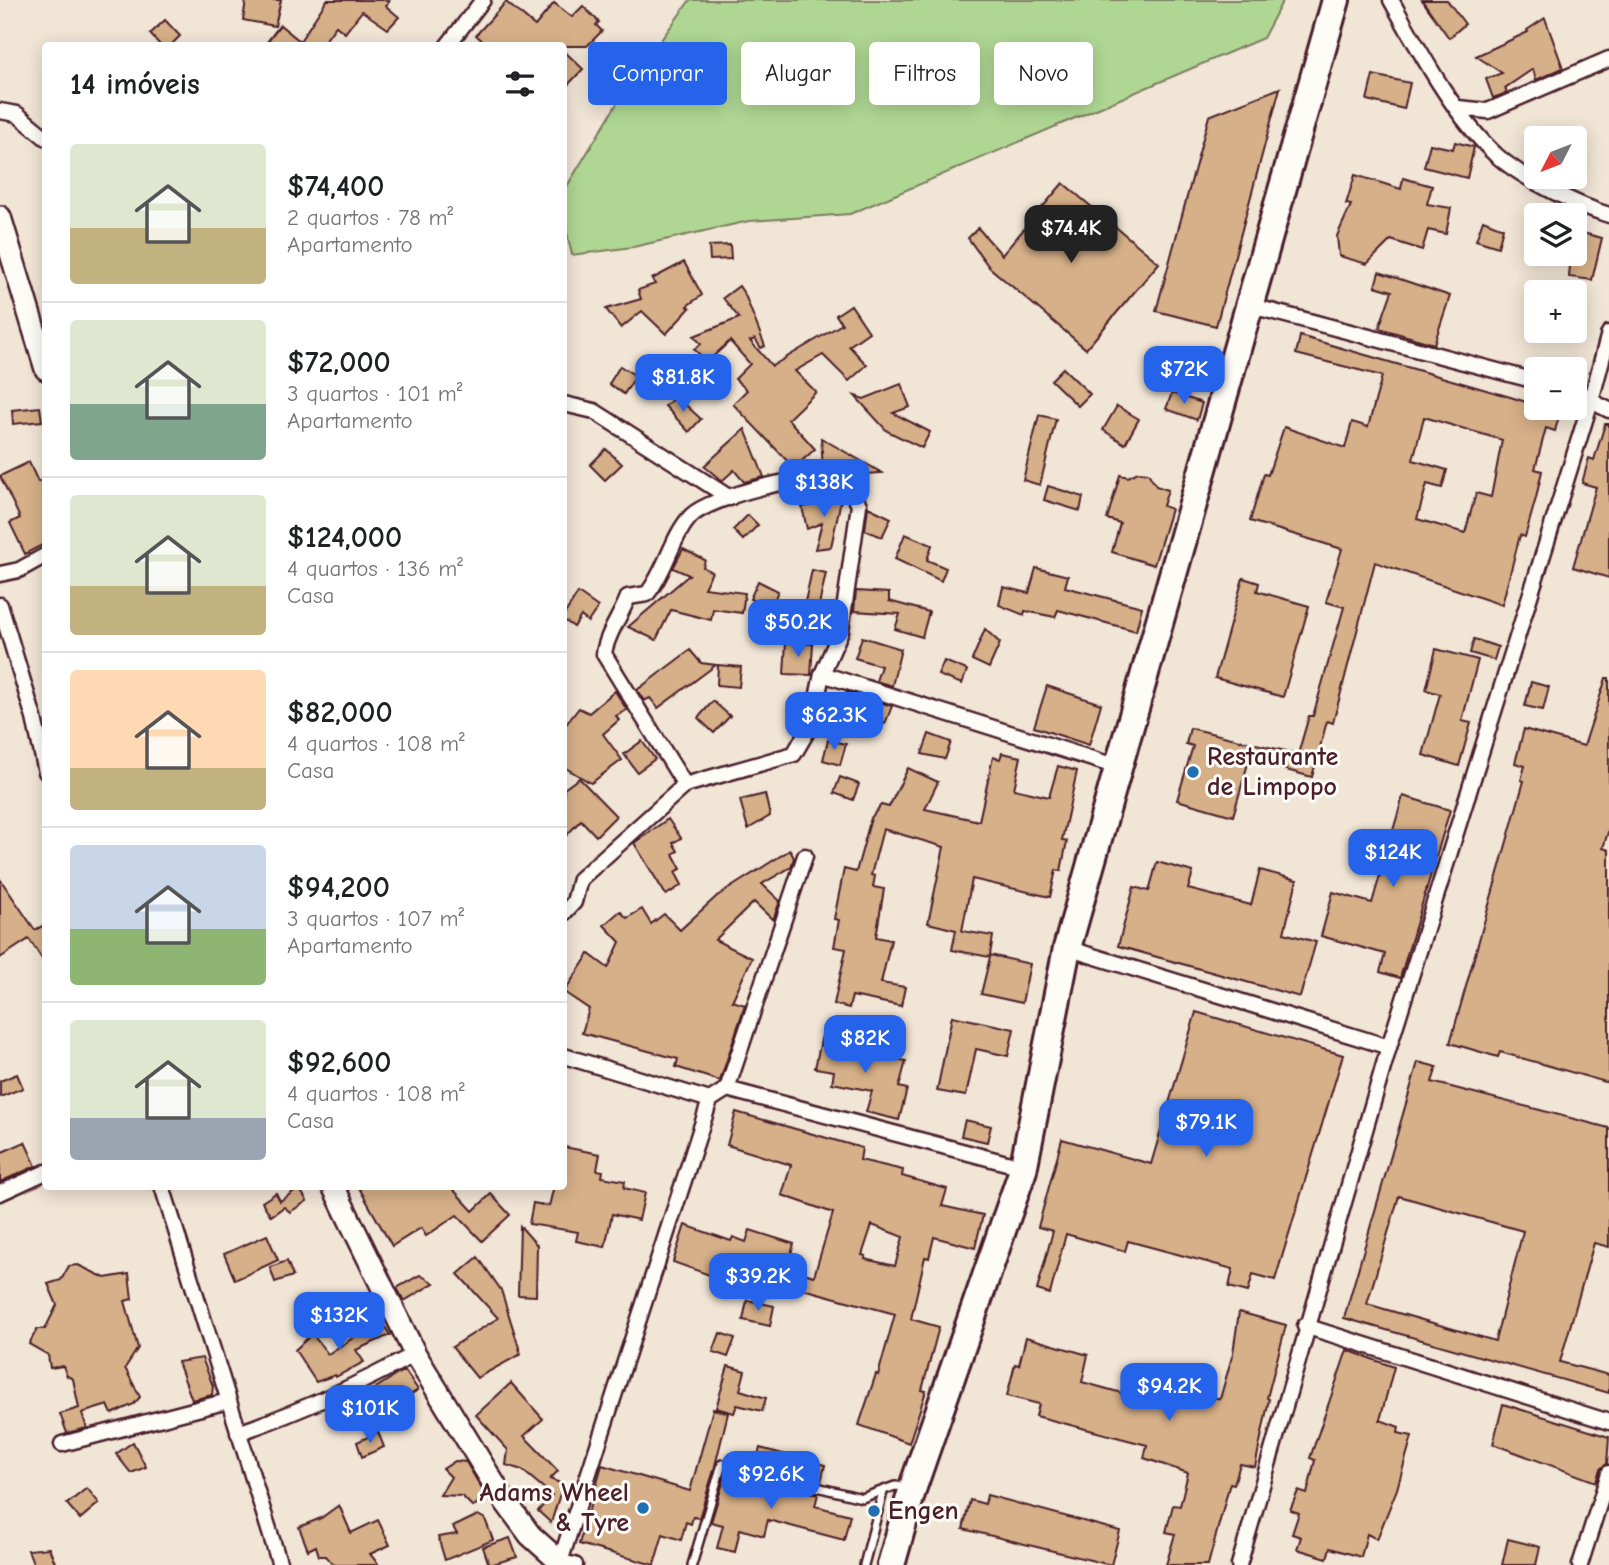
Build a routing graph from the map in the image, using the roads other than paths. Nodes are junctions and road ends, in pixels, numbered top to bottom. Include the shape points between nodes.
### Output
1 (483, 0) edge
2 (1336, 0) edge
3 (1391, 0) edge
4 (450, 42) edge
5 (1609, 59) edge
6 (1458, 108) junction
7 (0, 111) edge
8 (42, 135) edge
9 (1609, 215) edge
10 (0, 217) edge
11 (1248, 305) junction
12 (1609, 333) edge
13 (42, 356) edge
14 (1524, 378) edge
15 (1587, 399) edge
16 (1591, 401) junction
17 (567, 405) edge
18 (1609, 410) edge
19 (730, 498) junction
20 (42, 557) edge
21 (0, 574) edge
22 (0, 605) edge
23 (822, 674) junction
24 (42, 754) edge
25 (1118, 767) junction
26 (685, 785) junction
27 (805, 856) dead end
28 (567, 909) edge
29 (1067, 948) junction
30 (1389, 1047) junction
31 (567, 1057) edge
32 (727, 1089) junction
33 (710, 1100) junction
34 (1023, 1170) junction
35 (42, 1174) edge
36 (163, 1190) edge
37 (334, 1190) edge
38 (0, 1193) edge
39 (1306, 1326) junction
40 (415, 1354) junction
41 (228, 1401) junction
42 (1609, 1422) edge
43 (238, 1433) junction
44 (62, 1444) dead end
45 (1609, 1473) edge
46 (913, 1488) junction
47 (883, 1492) junction
48 (565, 1564) edge
49 (280, 1565) edge
50 (692, 1565) edge
51 (864, 1565) edge
52 (891, 1565) edge
53 (1238, 1565) edge
54 (1580, 1565) edge

1 - 4 street
2 - 11 highway
3 - 6 street
5 - 6 street via 1488,111
6 - 9 street via 1497,155 1523,173
7 - 8 street via 17,114
10 - 13 street
11 - 14 street
11 - 25 highway
12 - 16 street
15 - 16 street
16 - 18 street
16 - 30 street
17 - 19 street via 594,411
19 - 23 street via 776,481 828,478 851,489 859,505 841,631
19 - 26 street via 692,515 660,578 647,594 628,597 605,644 609,668
20 - 21 street
22 - 24 street
23 - 25 street
23 - 26 street via 812,723 794,754
25 - 29 highway
26 - 28 street via 580,879
27 - 32 street
29 - 30 street
29 - 34 highway
30 - 39 street
31 - 33 street
32 - 33 street
32 - 34 street
33 - 48 street
34 - 46 highway
35 - 38 street
36 - 41 street
37 - 40 street
39 - 42 street
39 - 53 street
40 - 43 street via 285,1417
40 - 48 street via 502,1497 530,1535
41 - 43 street
41 - 44 street
43 - 49 street
45 - 54 street
46 - 47 lane via 895,1486
46 - 52 highway
47 - 50 lane via 853,1497 722,1464
47 - 51 lane

